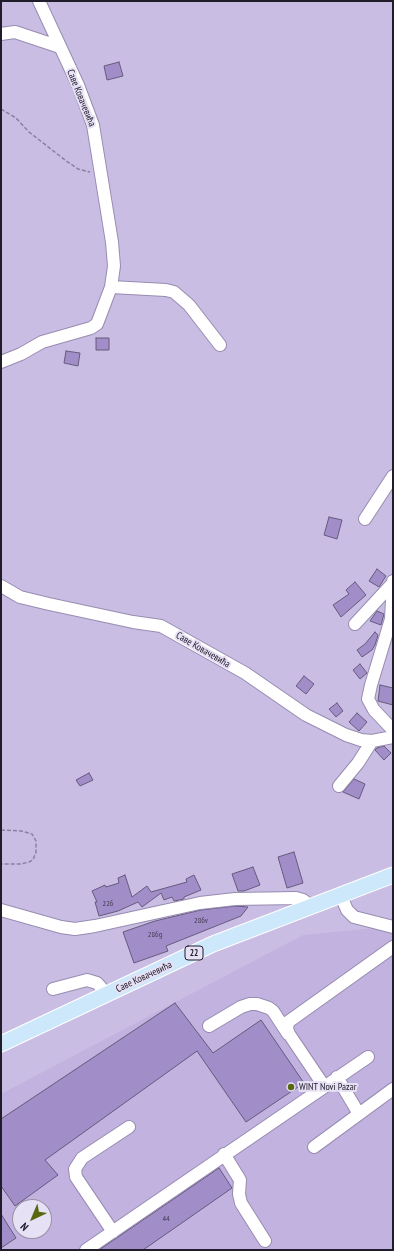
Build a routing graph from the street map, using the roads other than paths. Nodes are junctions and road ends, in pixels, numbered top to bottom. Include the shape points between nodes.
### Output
1 (39, 1) edge
2 (1, 34) edge
3 (60, 47) junction
4 (111, 287) junction
5 (220, 345) dead end
6 (1, 362) edge
7 (393, 476) edge
8 (365, 519) dead end
9 (393, 582) edge
10 (1, 586) edge
11 (355, 624) dead end
12 (393, 730) edge
13 (393, 737) edge
14 (372, 741) junction
15 (339, 786) dead end
16 (393, 875) edge
17 (341, 896) junction
18 (312, 907) junction
19 (1, 910) edge
20 (393, 927) edge
21 (393, 947) edge
22 (54, 989) dead end
23 (107, 994) junction
24 (209, 1026) dead end
25 (289, 1034) junction
26 (1, 1044) edge
27 (368, 1057) dead end
28 (337, 1077) junction
29 (324, 1086) junction
30 (393, 1089) edge
31 (359, 1114) junction
32 (129, 1126) dead end
33 (314, 1147) dead end
34 (224, 1154) junction
35 (113, 1232) junction
36 (265, 1241) dead end
37 (86, 1250) edge

1 - 3 street, Саве Ковачевића
2 - 3 street via 15,32
3 - 4 street, Саве Ковачевића via 93,125 112,242 114,266
4 - 5 street via 174,292 189,305
4 - 6 street, Саве Ковачевића via 97,324 42,342
7 - 8 street
9 - 11 street
9 - 12 street via 391,619 368,700
10 - 14 street, Саве Ковачевића via 20,597 81,612 161,626 245,673 306,715 346,735
13 - 14 street, Саве Ковачевића
14 - 15 street
16 - 17 main road, Саве Ковачевића / 22
17 - 18 main road, Саве Ковачевића / 22
17 - 20 street via 347,910 354,917
18 - 19 street via 296,898 235,899 200,903 75,929
18 - 23 main road, Саве Ковачевића / 22 via 213,944
21 - 25 street via 292,1018 287,1026
22 - 23 street via 87,980 98,983
23 - 26 main road, Саве Ковачевића / 22
24 - 25 street via 241,1007 257,1004 273,1011
25 - 29 street
27 - 28 street
28 - 29 street
28 - 31 street
29 - 34 street
30 - 31 street
31 - 33 street
32 - 35 street via 82,1158 75,1169 76,1177
34 - 35 street
34 - 36 street via 240,1180 241,1203
35 - 37 street

